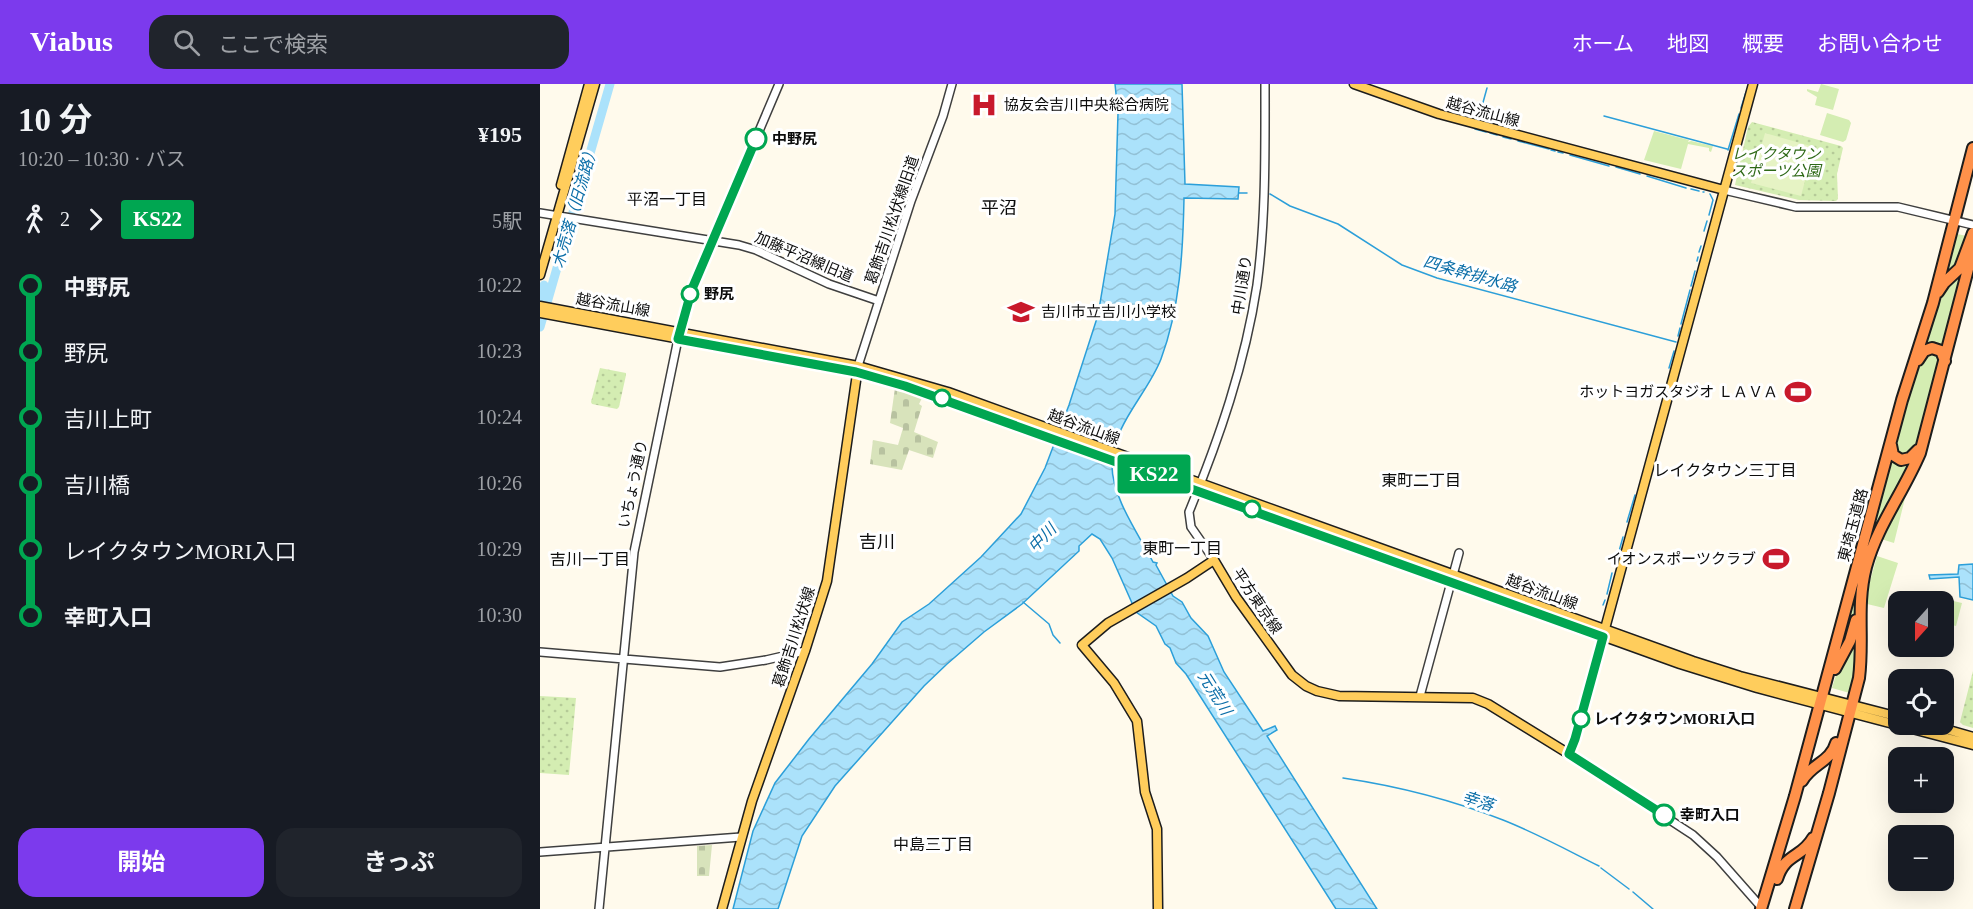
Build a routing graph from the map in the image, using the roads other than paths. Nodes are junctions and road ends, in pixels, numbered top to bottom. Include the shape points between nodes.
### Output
1 (589, 84) edge
2 (595, 84) edge
3 (779, 84) edge
4 (951, 84) edge
5 (1265, 84) edge
6 (1354, 84) edge
7 (1753, 84) edge
8 (1973, 148) edge
9 (1973, 177) edge
10 (1724, 190) junction
11 (540, 213) edge
12 (557, 216) junction
13 (1953, 220) junction
14 (1973, 225) edge
15 (1973, 233) edge
16 (713, 240) junction
17 (1973, 250) edge
18 (540, 257) edge
19 (540, 275) edge
20 (879, 301) junction
21 (1933, 303) junction
22 (544, 307) edge
23 (540, 313) edge
24 (678, 335) junction
25 (1945, 361) junction
26 (857, 369) junction
27 (1908, 382) junction
28 (1928, 427) junction
29 (1890, 444) junction
30 (1195, 485) junction
31 (1459, 553) dead end
32 (1214, 560) junction
33 (1451, 578) junction
34 (1859, 606) junction
35 (1604, 633) junction
36 (805, 651) junction
37 (540, 652) edge
38 (624, 659) junction
39 (1420, 696) junction
40 (1822, 700) junction
41 (1851, 710) junction
42 (1888, 715) edge
43 (1954, 732) edge
44 (1973, 737) edge
45 (1973, 745) edge
46 (1569, 754) junction
47 (1795, 796) junction
48 (1821, 819) junction
49 (741, 837) junction
50 (607, 846) junction
51 (540, 852) edge
52 (1762, 908) edge
53 (599, 909) edge
54 (722, 909) edge
55 (1158, 909) edge
56 (1795, 909) edge

1 - 12 main road
2 - 12 main road
3 - 16 street, いちょう通り
4 - 20 street, 葛飾吉川松伏線旧道
5 - 30 street, 中川通り via 1264,206 1257,285 1233,396
6 - 10 main road, 越谷流山線 via 1439,114
7 - 10 main road
8 - 13 highway, 東埼玉道路
9 - 13 highway via 1962,210
10 - 13 street via 1796,207 1898,207
10 - 35 main road
11 - 12 street, 加藤平沼線旧道
12 - 16 street, 加藤平沼線旧道
12 - 18 main road
12 - 19 main road
13 - 14 street
13 - 21 highway, 東埼玉道路
15 - 21 highway via 1960,268 1941,287
16 - 20 street, 加藤平沼線旧道 via 756,250 830,284
16 - 24 street, いちょう通り
17 - 25 highway, 東埼玉道路
20 - 26 street, 葛飾吉川松伏線旧道
21 - 27 highway, 東埼玉道路
22 - 24 main road, 越谷流山線
23 - 24 main road, 越谷流山線
24 - 26 main road, 越谷流山線
24 - 38 street, いちょう通り via 635,545
25 - 27 highway via 1938,349 1926,350
25 - 28 highway, 東埼玉道路
26 - 30 main road, 越谷流山線
26 - 36 main road, 葛飾吉川松伏線 via 827,581
27 - 29 highway, 東埼玉道路
28 - 29 highway via 1910,458 1896,458
28 - 34 highway, 東埼玉道路 via 1914,466 1875,541
29 - 40 highway, 東埼玉道路
30 - 32 street, 中川通り via 1190,523
30 - 33 main road, 越谷流山線
31 - 33 street
32 - 39 main road, 平方東京線 via 1249,616 1300,682 1339,696
32 - 55 main road, 平方東京線 via 1102,626 1082,645 1114,683 1137,721 1145,792 1157,829
33 - 35 main road, 越谷流山線
33 - 39 street
34 - 40 highway via 1852,636
34 - 41 highway, 東埼玉道路 via 1861,662
35 - 40 main road, 越谷流山線 via 1721,678
35 - 46 main road
36 - 38 street via 720,667
36 - 49 main road, 葛飾吉川松伏線
37 - 38 street
38 - 50 street, いちょう通り
39 - 46 main road, 平方東京線 via 1464,696 1483,701
40 - 41 main road, 越谷流山線
40 - 47 highway, 東埼玉道路
41 - 42 main road, 越谷流山線
41 - 45 main road, 越谷流山線
41 - 47 highway via 1832,754 1809,771
41 - 48 highway, 東埼玉道路
43 - 44 main road
46 - 52 street via 1693,835
47 - 52 highway, 東埼玉道路
48 - 52 highway via 1807,848 1784,863 1770,899
48 - 56 highway, 東埼玉道路
49 - 50 street
49 - 54 main road, 葛飾吉川松伏線
50 - 51 street
50 - 53 street, いちょう通り

